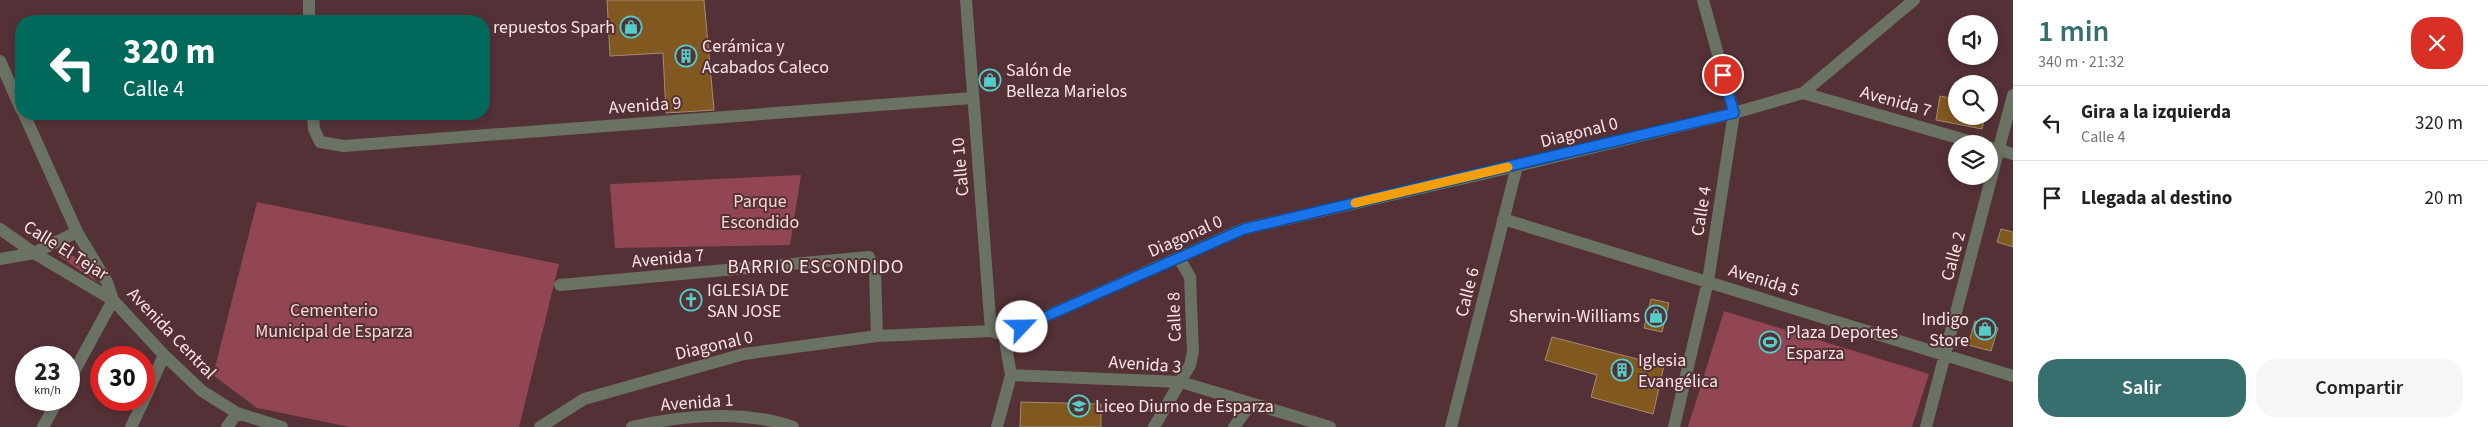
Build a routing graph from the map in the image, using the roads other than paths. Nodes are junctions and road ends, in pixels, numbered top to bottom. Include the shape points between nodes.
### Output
1 (309, 0) edge
2 (966, 0) edge
3 (1703, 0) edge
4 (1914, 0) edge
5 (309, 15) edge
6 (0, 61) edge
7 (1803, 93) junction
8 (15, 95) edge
9 (2013, 95) edge
10 (972, 98) junction
11 (1734, 113) junction
12 (27, 120) edge
13 (313, 120) edge
14 (1948, 135) edge
15 (1998, 137) edge
16 (1998, 149) edge
17 (2013, 154) edge
18 (1517, 166) junction
19 (1985, 185) edge
20 (1503, 219) junction
21 (0, 229) edge
22 (77, 232) junction
23 (34, 253) junction
24 (1179, 258) junction
25 (0, 259) edge
26 (1708, 281) junction
27 (560, 285) dead end
28 (114, 300) junction
29 (991, 331) junction
30 (1004, 335) junction
31 (878, 336) junction
32 (1945, 354) junction
33 (164, 355) junction
34 (80, 361) edge
35 (155, 375) edge
36 (1011, 375) junction
37 (2013, 376) edge
38 (1181, 382) junction
39 (1250, 405) junction
40 (52, 411) edge
41 (139, 411) edge
42 (237, 413) junction
43 (44, 427) edge
44 (131, 427) edge
45 (227, 427) edge
46 (282, 427) edge
47 (540, 427) edge
48 (632, 427) edge
49 (793, 427) edge
50 (998, 427) edge
51 (1154, 427) edge
52 (1234, 427) edge
53 (1330, 427) edge
54 (1451, 427) edge
55 (1674, 427) edge
56 (1926, 427) edge

1 - 5 street
2 - 10 street, Calle 10
3 - 11 street, Calle 4
4 - 7 street, Diagonal 0
6 - 8 street
7 - 11 street, Diagonal 0
7 - 14 street, Avenida 7
9 - 15 street, Calle 2
10 - 13 street, Avenida 9 via 344,146 320,142
10 - 29 street, Calle 10
11 - 18 street, Diagonal 0
11 - 26 street, Calle 4
12 - 22 street, Avenida Central
16 - 17 street
18 - 20 street, Calle 6
18 - 24 street, Diagonal 0 via 1244,229
19 - 32 street, Calle 2
20 - 26 street, Avenida 5
20 - 54 street, Calle 6
21 - 23 street, Calle El Tejar
22 - 23 street
22 - 28 street, Avenida Central
23 - 25 street
23 - 28 street, Calle El Tejar
24 - 30 street, Diagonal 0
24 - 38 street, Calle 8 via 1190,277 1193,318 1193,352
26 - 32 street, Avenida 5
26 - 55 street, Calle 4
27 - 31 street, Avenida 7 via 869,257 875,271
28 - 33 street, Avenida Central
28 - 34 street
29 - 30 street, Diagonal 0
29 - 31 street, Diagonal 0
30 - 36 street
31 - 47 street, Diagonal 0 via 744,354 660,376 584,399
32 - 37 street, Avenida 5
32 - 56 street, Calle 2
33 - 35 street
33 - 42 street, Avenida Central via 202,391
36 - 38 street, Avenida 3
36 - 50 street
38 - 39 street, Avenida 3
38 - 51 street, Calle 8
39 - 52 street
39 - 53 street, Avenida 3
40 - 43 street
41 - 44 street
42 - 45 street
42 - 46 street, Avenida Central
48 - 49 street, Avenida 1 via 728,415

